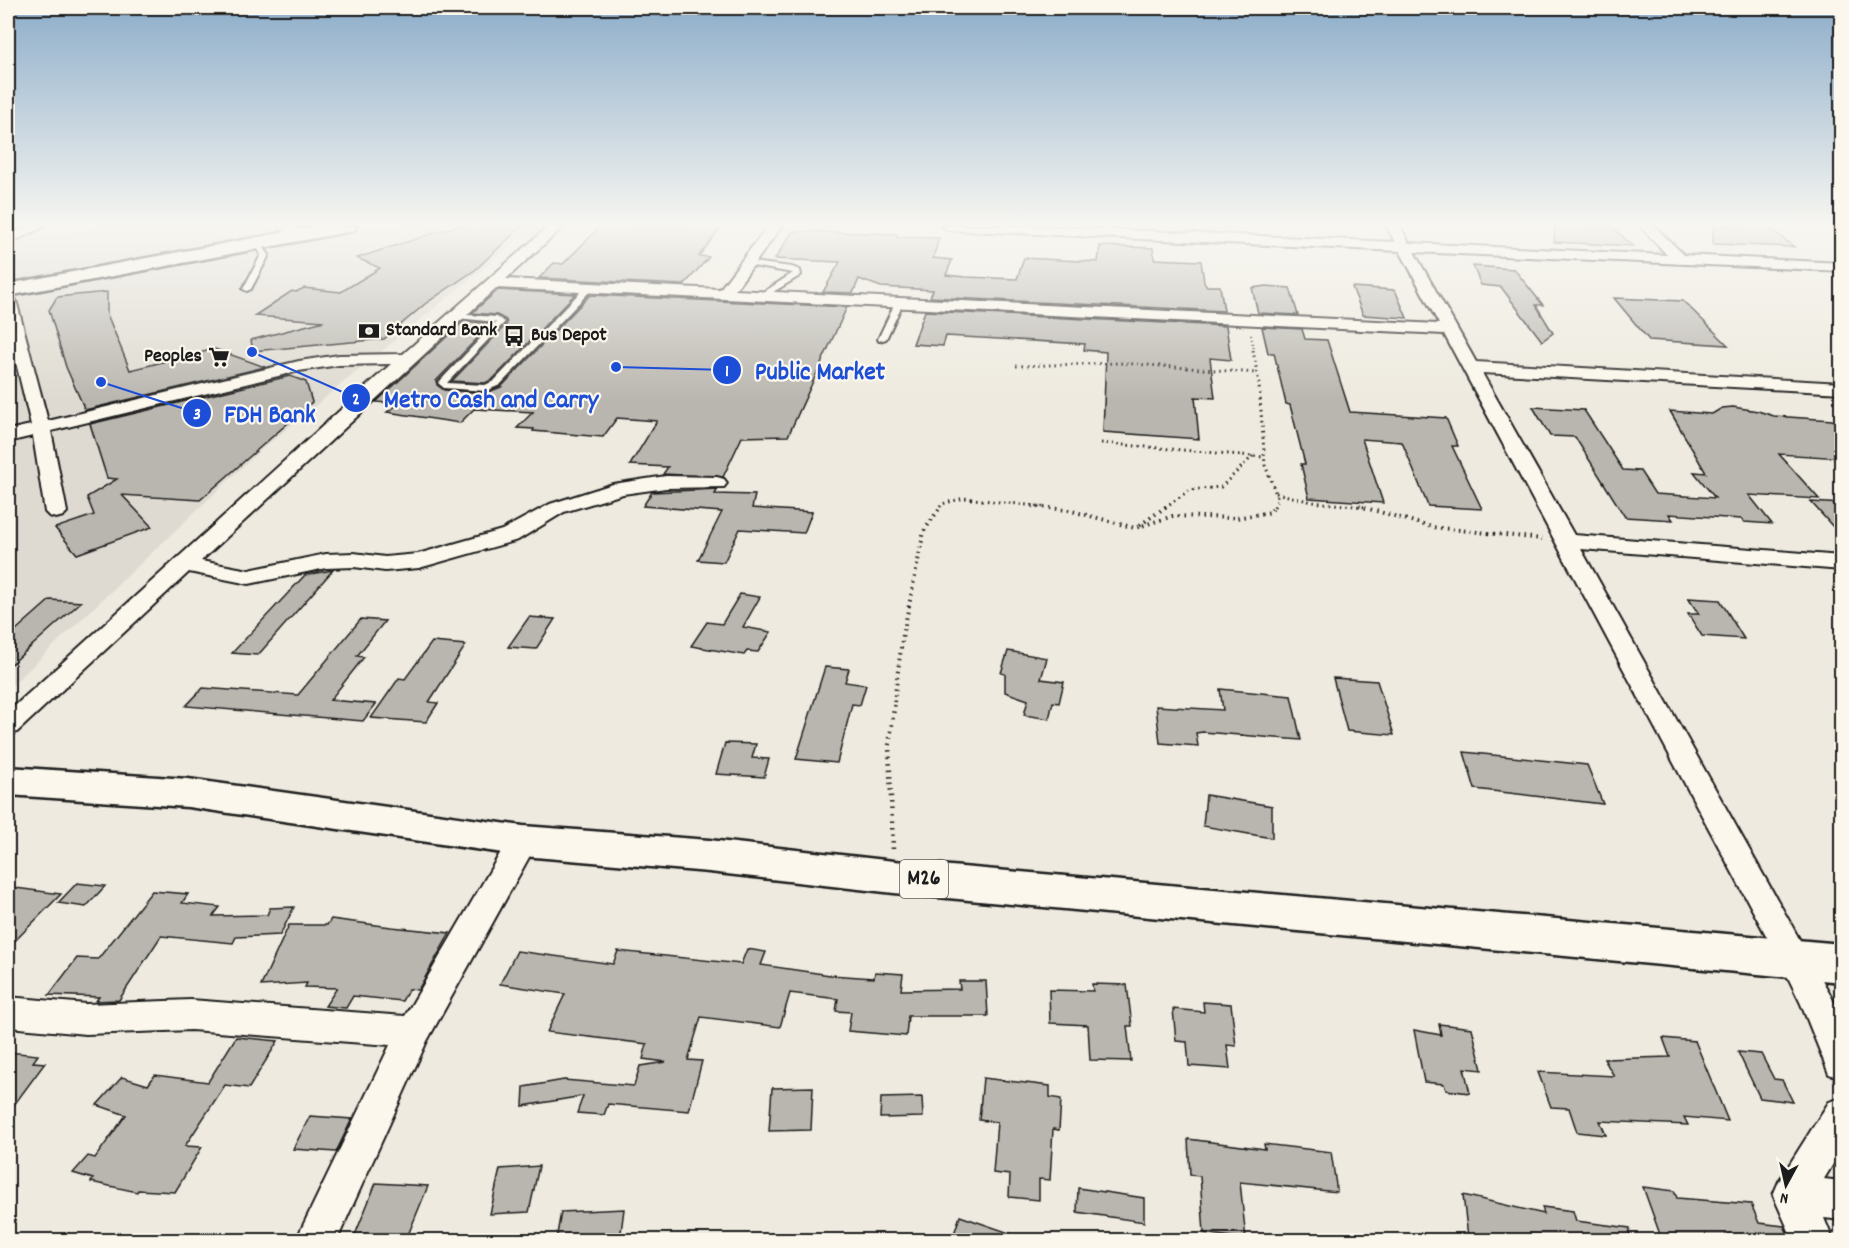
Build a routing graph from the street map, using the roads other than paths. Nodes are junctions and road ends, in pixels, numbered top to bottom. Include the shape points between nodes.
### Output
1 (39, 284) edge
2 (250, 284) edge
3 (492, 284) edge
4 (523, 284) edge
5 (731, 284) edge
6 (783, 284) edge
7 (1424, 284) edge
8 (590, 287) junction
9 (247, 289) dead end
10 (8, 290) edge
11 (725, 293) junction
12 (765, 296) junction
13 (8, 300) edge
14 (899, 303) junction
15 (457, 316) junction
16 (1449, 330) junction
17 (882, 339) dead end
18 (407, 359) junction
19 (1472, 367) junction
20 (16, 374) edge
21 (1842, 388) edge
22 (41, 428) junction
23 (8, 436) edge
24 (717, 483) dead end
25 (56, 512) dead end
26 (1567, 541) junction
27 (1842, 563) edge
28 (185, 565) junction
29 (8, 726) edge
30 (8, 781) edge
31 (523, 841) junction
32 (1796, 960) junction
33 (1842, 963) edge
34 (8, 1012) edge
35 (414, 1032) junction
36 (1842, 1063) edge
37 (1842, 1114) edge
38 (1793, 1195) junction
39 (1842, 1201) edge
40 (316, 1240) edge
41 (1813, 1240) edge

1 - 10 main road
2 - 9 lane
3 - 15 street
4 - 8 street
5 - 11 street
6 - 12 lane
7 - 16 street
8 - 11 street
8 - 15 lane via 497,383 486,388 442,383 501,322
11 - 12 street
12 - 14 street
13 - 20 street
14 - 16 street
14 - 17 lane
15 - 18 street
16 - 19 street
18 - 22 street via 339,360 299,366
18 - 28 street
19 - 21 street
19 - 26 street
20 - 22 street
22 - 23 street
22 - 25 street
24 - 28 street via 666,482 620,488 557,508 510,535 419,561 326,561 249,577
26 - 27 street
26 - 32 street
28 - 29 street
30 - 31 main road, M26 via 188,793
31 - 32 main road, M26
31 - 35 street
32 - 33 main road, M26
32 - 36 street
34 - 35 street via 86,1019 191,1015
35 - 40 street
37 - 38 street
38 - 39 street
38 - 41 street

